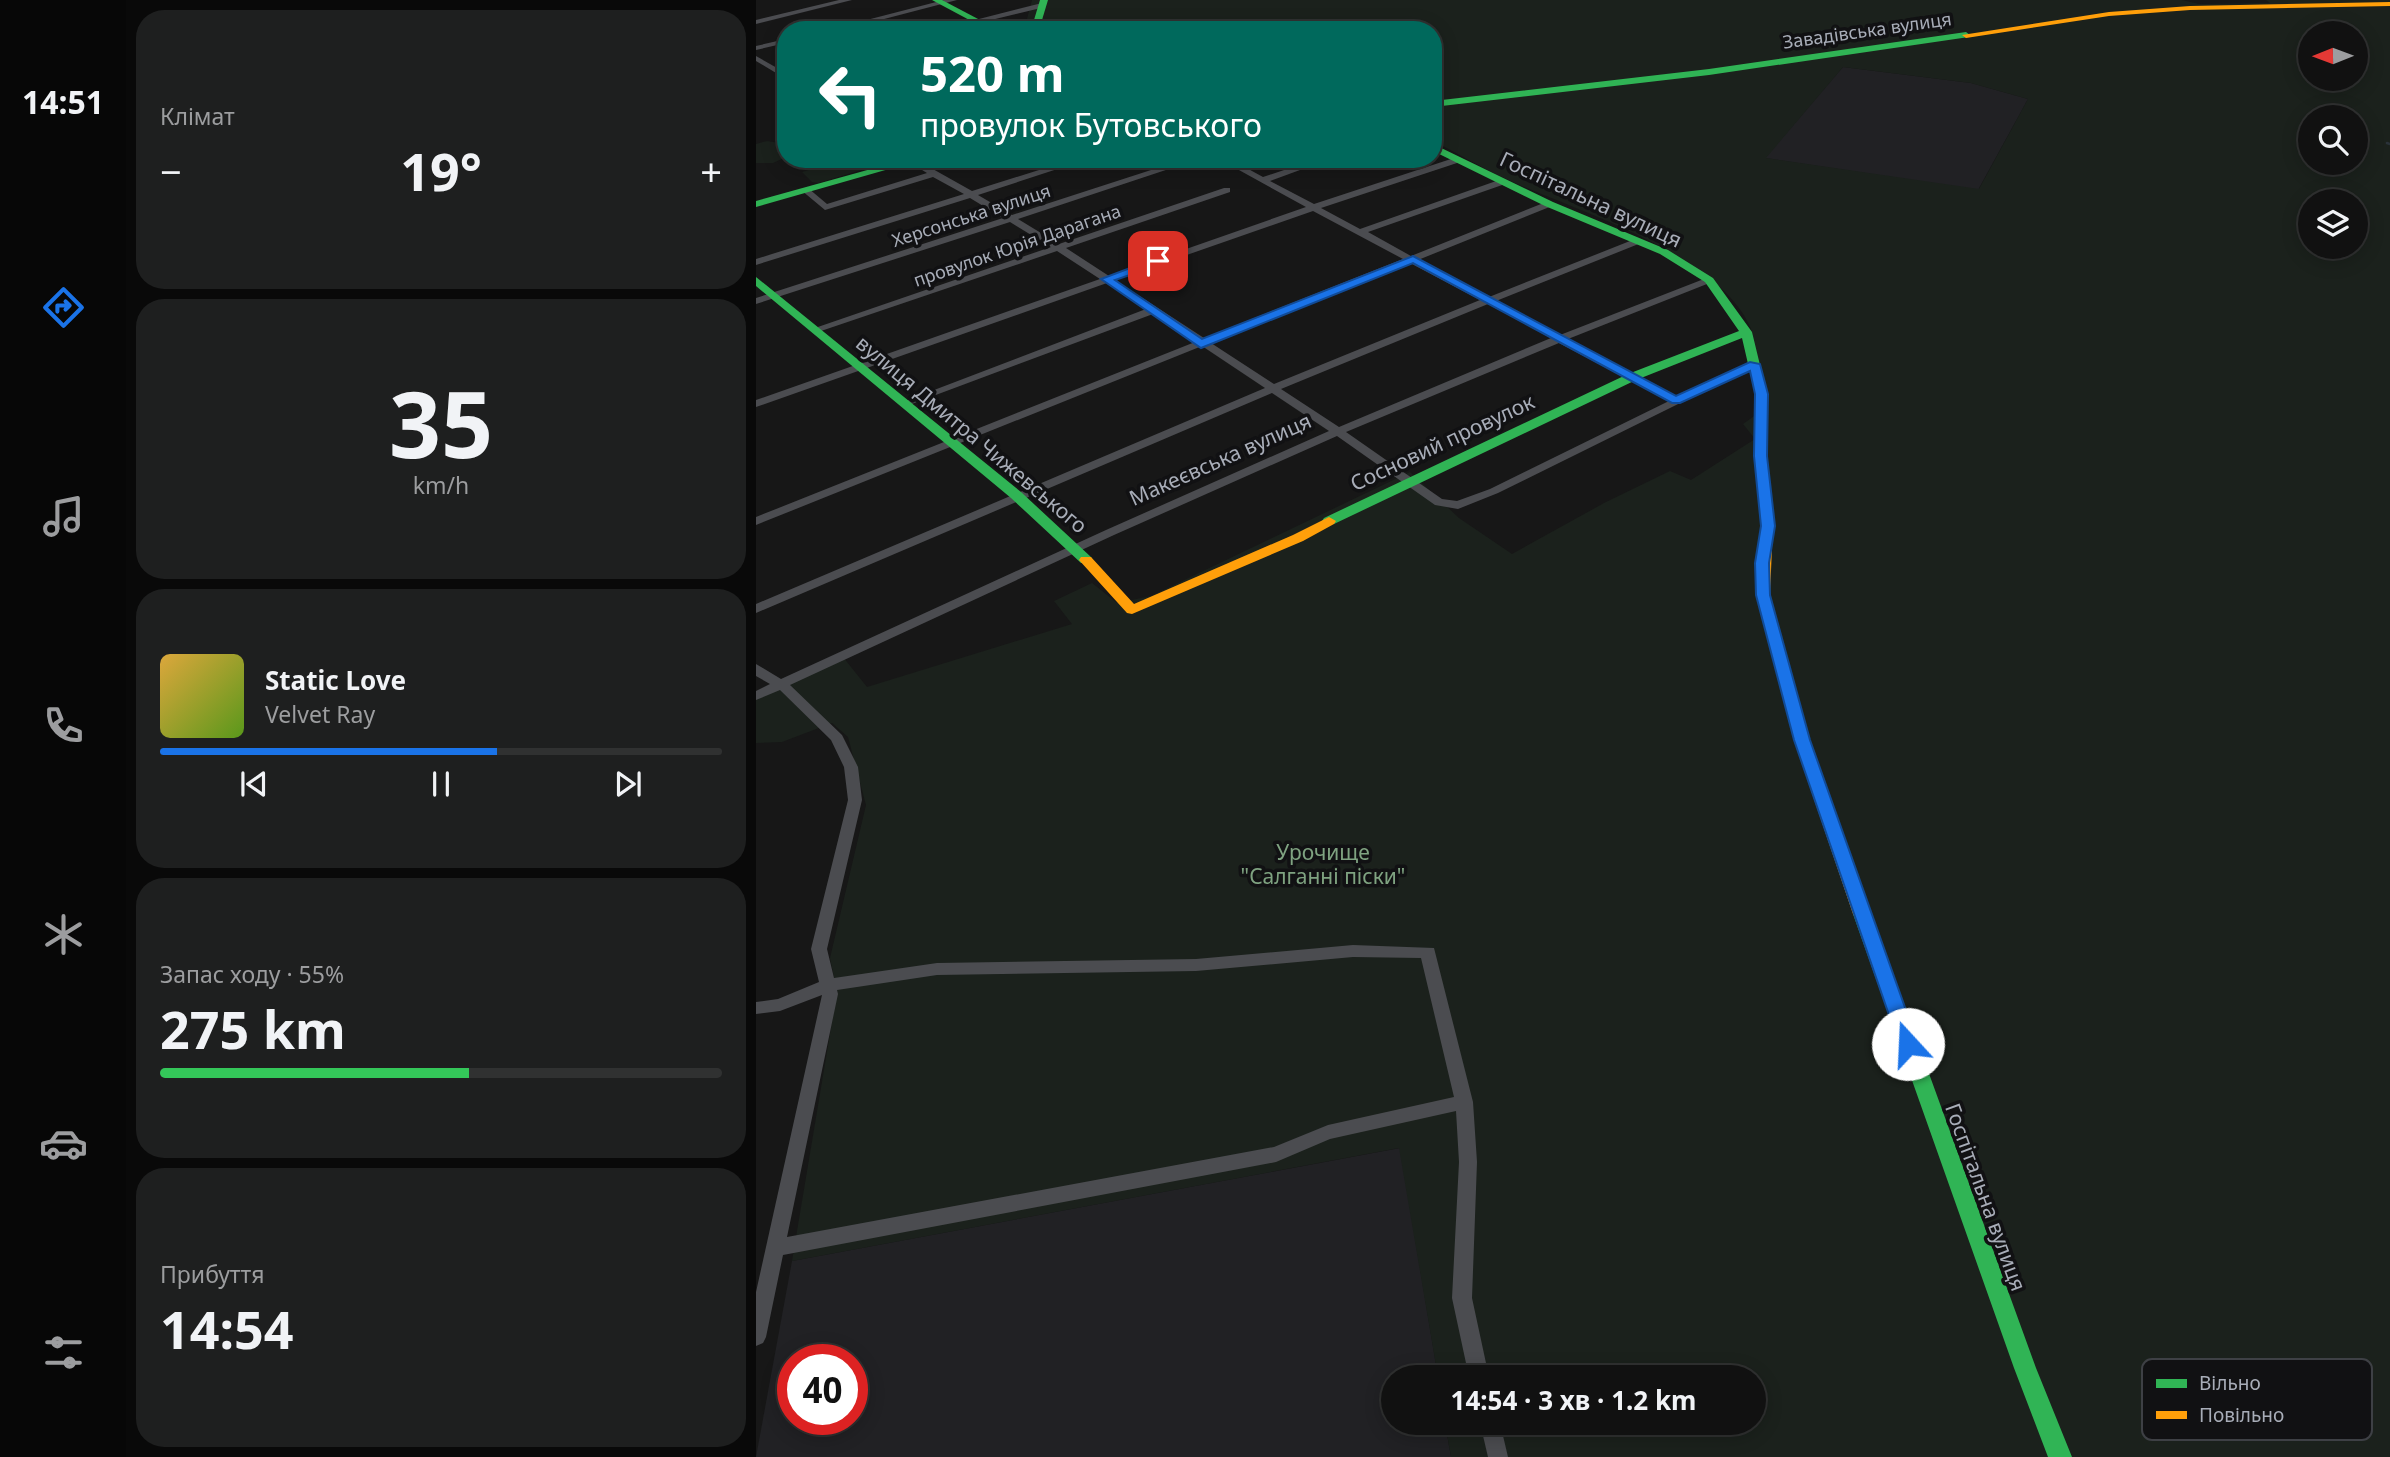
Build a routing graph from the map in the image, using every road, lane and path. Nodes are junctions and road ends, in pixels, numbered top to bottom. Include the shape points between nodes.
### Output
1 (848, 0) edge
2 (944, 1) edge
3 (1043, 2) edge
4 (2390, 4) edge
5 (867, 21) edge
6 (976, 21) joint
7 (1038, 21) edge
8 (756, 22) edge
9 (777, 43) edge
10 (756, 48) edge
11 (756, 58) edge
12 (777, 69) edge
13 (1442, 103) edge
14 (1442, 152) edge
15 (1457, 160) junction
16 (1442, 165) edge
17 (884, 168) edge
18 (927, 168) edge
19 (1056, 168) edge
20 (1167, 168) edge
21 (1240, 168) edge
22 (1299, 168) edge
23 (1433, 168) edge
24 (936, 173) junction
25 (1262, 180) junction
26 (1502, 181) junction
27 (805, 190) junction
28 (1227, 190) dead end
29 (972, 195) junction
30 (756, 204) edge
31 (1549, 204) junction
32 (1311, 208) junction
33 (1009, 218) junction
34 (1360, 232) junction
35 (1638, 241) junction
36 (1058, 247) junction
37 (1413, 259) junction
38 (756, 262) edge
39 (1107, 279) junction
40 (756, 280) edge
41 (1709, 280) junction
42 (775, 295) junction
43 (756, 301) edge
44 (1487, 301) junction
45 (1151, 311) junction
46 (817, 329) junction
47 (1746, 332) junction
48 (1556, 338) junction
49 (1201, 344) junction
50 (1754, 364) junction
51 (860, 367) junction
52 (1632, 377) junction
53 (1271, 388) junction
54 (1676, 401) junction
55 (905, 403) junction
56 (756, 404) edge
57 (1336, 430) junction
58 (950, 443) junction
59 (1410, 480) junction
60 (1016, 495) junction
61 (756, 521) edge
62 (1074, 547) junction
63 (1159, 599) joint
64 (756, 609) edge
65 (756, 668) edge
66 (781, 684) junction
67 (756, 696) edge
68 (828, 985) junction
69 (756, 1008) edge
70 (1464, 1102) junction
71 (774, 1248) junction
72 (756, 1337) edge
73 (1476, 1365) edge
74 (1492, 1435) edge
75 (1497, 1457) edge
76 (2060, 1457) edge

1 - 8 street
2 - 5 street
2 - 6 street
3 - 6 street
3 - 7 street
4 - 13 street, Завадівська вулиця via 2121,13 1710,72
9 - 10 street
11 - 12 street
14 - 15 street, Госпітальна вулиця
15 - 16 street
15 - 26 street, Госпітальна вулиця
17 - 27 street
18 - 24 street
19 - 29 street
20 - 33 street, Херсонська вулиця
21 - 25 street
22 - 25 street
23 - 32 street
24 - 27 street via 825,207
24 - 29 street
25 - 32 street
26 - 31 street, Госпітальна вулиця
26 - 34 street
27 - 30 street
28 - 36 street, провулок Юрія Дарагана
29 - 33 street
29 - 38 street
31 - 35 street, Госпітальна вулиця
31 - 37 street
32 - 34 street
32 - 39 street
33 - 36 street
33 - 42 street, Херсонська вулиця
34 - 37 street
35 - 41 street, Госпітальна вулиця
35 - 44 street
36 - 39 street
36 - 46 street, провулок Юрія Дарагана
37 - 44 street
37 - 49 street
39 - 45 street
39 - 51 street
40 - 42 street, вулиця Дмитра Чижевського
41 - 47 street, Госпітальна вулиця
41 - 48 street, Макеєвська вулиця
42 - 43 street, Херсонська вулиця
42 - 46 street, вулиця Дмитра Чижевського
44 - 48 street
44 - 53 street
45 - 49 street
45 - 55 street
46 - 51 street, вулиця Дмитра Чижевського
47 - 50 street, Госпітальна вулиця
47 - 52 street, Сосновий провулок
48 - 52 street
48 - 57 street, Макеєвська вулиця
49 - 53 street
49 - 58 street
50 - 54 street
50 - 76 street, Госпітальна вулиця via 1761,394 1760,456 1768,526 1763,595 1802,740
51 - 55 street, вулиця Дмитра Чижевського
51 - 56 street
52 - 54 street
52 - 59 street, Сосновий провулок
53 - 57 street
53 - 60 street
54 - 59 street via 1458,505 1439,502
55 - 58 street, вулиця Дмитра Чижевського
57 - 59 street
57 - 62 street, Макеєвська вулиця
58 - 60 street, вулиця Дмитра Чижевського
58 - 61 street
59 - 63 street, Сосновий провулок via 1298,538
60 - 62 street, вулиця Дмитра Чижевського
60 - 64 street
62 - 63 street, вулиця Дмитра Чижевського via 1132,610
62 - 66 street, Макеєвська вулиця
65 - 66 street
66 - 67 street, Макеєвська вулиця
66 - 68 street via 837,738 851,767 855,800 818,949
68 - 69 street via 780,1006
68 - 70 street via 937,969 1196,964 1353,951 1428,952
68 - 71 street via 830,995
70 - 71 street via 1328,1132 1276,1154
70 - 73 street via 1468,1162 1462,1298
71 - 72 street
74 - 75 street

